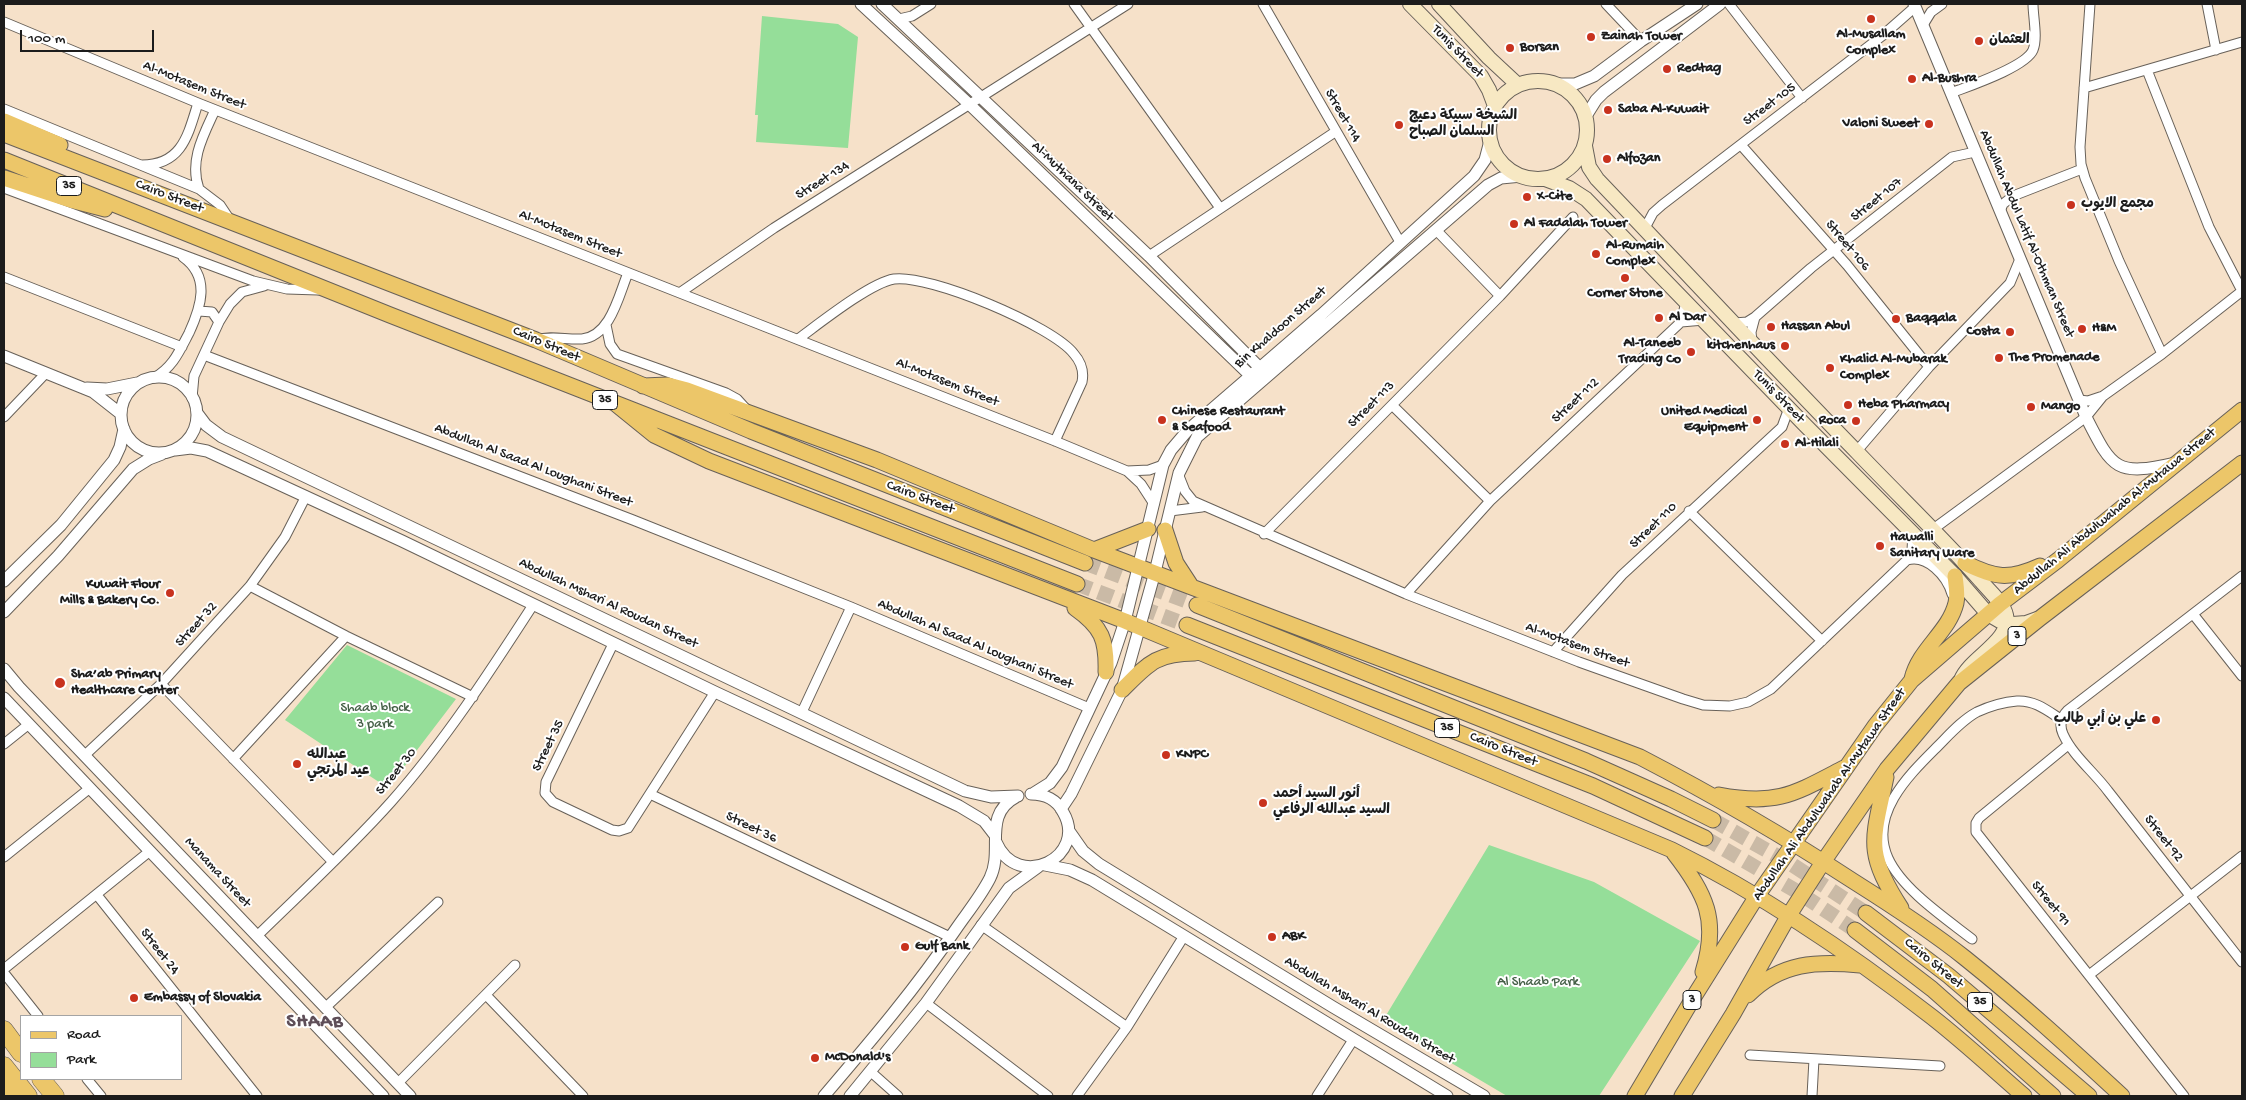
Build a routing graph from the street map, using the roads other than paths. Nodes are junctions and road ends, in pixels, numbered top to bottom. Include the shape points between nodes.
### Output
1 (861, 4) edge
2 (882, 4) edge
3 (931, 4) edge
4 (1074, 4) edge
5 (1128, 4) edge
6 (1263, 4) edge
7 (1410, 4) edge
8 (1439, 4) edge
9 (1606, 4) edge
10 (1696, 4) edge
11 (1720, 4) edge
12 (1729, 4) edge
13 (1942, 4) edge
14 (2032, 4) edge
15 (2090, 4) edge
16 (2206, 4) edge
17 (1914, 5) edge
18 (899, 19) junction
19 (4, 22) edge
20 (1456, 22) junction
21 (1923, 25) junction
22 (1091, 28) junction
23 (1436, 32) junction
24 (1641, 42) junction
25 (2242, 42) edge
26 (2216, 50) junction
27 (2147, 70) junction
28 (1558, 84) junction
29 (1518, 85) junction
30 (2084, 88) junction
31 (1951, 93) junction
32 (982, 97) junction
33 (1802, 98) junction
34 (198, 103) junction
35 (969, 104) junction
36 (1495, 106) junction
37 (4, 109) edge
38 (214, 110) junction
39 (1586, 116) junction
40 (4, 121) edge
41 (1335, 132) junction
42 (4, 134) edge
43 (1490, 141) junction
44 (1741, 144) junction
45 (1585, 146) junction
46 (1975, 152) junction
47 (4, 160) edge
48 (140, 165) junction
49 (2082, 169) junction
50 (111, 175) junction
51 (1522, 176) junction
52 (4, 178) edge
53 (1545, 179) junction
54 (4, 188) edge
55 (199, 190) junction
56 (1621, 204) junction
57 (1220, 208) junction
58 (1596, 210) junction
59 (2000, 211) junction
60 (134, 213) junction
61 (1574, 217) dead end
62 (230, 220) junction
63 (1645, 228) junction
64 (1437, 231) junction
65 (1400, 242) junction
66 (1835, 251) junction
67 (176, 252) junction
68 (1149, 256) junction
69 (2020, 259) junction
70 (628, 273) junction
71 (4, 277) edge
72 (266, 285) junction
73 (326, 290) junction
74 (2242, 291) edge
75 (681, 292) junction
76 (1500, 296) junction
77 (1686, 302) junction
78 (199, 311) junction
79 (1755, 317) junction
80 (1704, 320) junction
81 (219, 322) junction
82 (1681, 322) junction
83 (1735, 323) junction
84 (606, 325) junction
85 (798, 339) junction
86 (536, 340) junction
87 (1752, 342) junction
88 (182, 347) junction
89 (2162, 354) junction
90 (204, 355) junction
91 (4, 356) edge
92 (1260, 367) junction
93 (1929, 367) junction
94 (46, 373) junction
95 (1250, 375) junction
96 (1268, 376) junction
97 (154, 378) junction
98 (140, 383) junction
99 (1259, 384) junction
100 (643, 386) junction
101 (80, 387) junction
102 (2102, 396) junction
103 (192, 398) junction
104 (2079, 400) junction
105 (617, 405) junction
106 (1392, 405) junction
107 (1789, 408) junction
108 (2242, 410) edge
109 (197, 412) junction
110 (749, 412) junction
111 (121, 414) junction
112 (4, 418) edge
113 (2086, 418) junction
114 (1805, 425) junction
115 (1782, 427) junction
116 (124, 430) junction
117 (230, 441) junction
118 (1055, 441) junction
119 (171, 451) junction
120 (1832, 451) junction
121 (220, 456) junction
122 (1860, 456) junction
123 (2181, 461) junction
124 (2242, 463) edge
125 (1163, 465) junction
126 (107, 469) junction
127 (1127, 471) junction
128 (1179, 473) junction
129 (122, 482) junction
130 (306, 496) junction
131 (1490, 501) junction
132 (1154, 504) junction
133 (1204, 507) junction
134 (1170, 511) junction
135 (1689, 512) junction
136 (409, 527) junction
137 (1148, 529) junction
138 (1165, 530) junction
139 (1932, 530) junction
140 (1913, 533) junction
141 (1264, 534) junction
142 (402, 541) junction
143 (444, 544) junction
144 (1094, 550) junction
145 (432, 556) junction
146 (1907, 560) junction
147 (2058, 560) junction
148 (1084, 563) tunnel mouth
149 (1965, 563) junction
150 (1139, 567) junction
151 (1155, 572) junction
152 (1955, 576) junction
153 (2242, 576) edge
154 (4, 581) edge
155 (1077, 584) tunnel mouth
156 (250, 586) junction
157 (1191, 586) junction
158 (1406, 594) junction
159 (4, 595) edge
160 (16, 598) junction
161 (1062, 598) junction
162 (2000, 604) junction
163 (533, 605) junction
164 (1197, 605) tunnel mouth
165 (851, 608) junction
166 (1953, 611) junction
167 (4, 612) edge
168 (1988, 614) junction
169 (2193, 614) junction
170 (2039, 619) junction
171 (2006, 623) junction
172 (1132, 624) junction
173 (1187, 625) tunnel mouth
174 (346, 636) junction
175 (1822, 641) junction
176 (613, 644) junction
177 (1553, 652) junction
178 (1200, 654) junction
179 (4, 669) edge
180 (1106, 672) junction
181 (2242, 676) edge
182 (1912, 680) junction
183 (1959, 683) junction
184 (161, 684) junction
185 (18, 688) junction
186 (1122, 690) junction
187 (715, 692) junction
188 (473, 697) junction
189 (4, 699) edge
190 (1089, 708) junction
191 (802, 712) junction
192 (2062, 720) junction
193 (29, 724) junction
194 (853, 737) junction
195 (4, 744) edge
196 (2068, 745) junction
197 (875, 748) junction
198 (842, 752) junction
199 (85, 755) junction
200 (233, 759) junction
201 (865, 762) junction
202 (1847, 766) junction
203 (1062, 767) junction
204 (1887, 769) junction
205 (1080, 775) junction
206 (90, 788) junction
207 (966, 791) junction
208 (650, 794) junction
209 (1034, 794) junction
210 (1710, 794) junction
211 (1018, 796) junction
212 (959, 806) junction
213 (1062, 808) junction
214 (1713, 820) tunnel mouth
215 (1069, 831) junction
216 (995, 838) junction
217 (1705, 838) tunnel mouth
218 (1793, 844) junction
219 (1672, 850) junction
220 (150, 851) junction
221 (2242, 856) edge
222 (4, 857) edge
223 (333, 862) junction
224 (1823, 862) junction
225 (1043, 866) junction
226 (1104, 868) junction
227 (199, 875) junction
228 (1092, 880) junction
229 (184, 887) junction
230 (984, 888) junction
231 (96, 895) junction
232 (218, 895) junction
233 (1757, 896) junction
234 (2190, 896) junction
235 (1002, 897) junction
236 (438, 902) dead end
237 (204, 908) junction
238 (1866, 913) tunnel mouth
239 (1905, 914) junction
240 (1789, 915) junction
241 (981, 925) junction
242 (1854, 930) tunnel mouth
243 (257, 936) junction
244 (1184, 936) junction
245 (950, 937) junction
246 (1972, 939) dead end
247 (2242, 962) edge
248 (1260, 964) junction
249 (1861, 965) junction
250 (515, 966) dead end
251 (4, 969) edge
252 (4, 973) edge
253 (2089, 975) junction
254 (1252, 978) junction
255 (486, 995) junction
256 (1695, 995) junction
257 (926, 1003) junction
258 (326, 1007) junction
259 (1733, 1014) junction
260 (37, 1015) edge
261 (1127, 1026) junction
262 (4, 1030) edge
263 (351, 1034) junction
264 (1353, 1040) junction
265 (337, 1047) junction
266 (20, 1052) edge
267 (1750, 1055) dead end
268 (375, 1058) junction
269 (1814, 1059) junction
270 (4, 1066) edge
271 (1940, 1066) dead end
272 (358, 1070) junction
273 (870, 1072) junction
274 (42, 1080) edge
275 (88, 1080) edge
276 (398, 1083) junction
277 (4, 1088) edge
278 (10, 1096) edge
279 (28, 1096) edge
280 (55, 1096) edge
281 (101, 1096) edge
282 (256, 1096) edge
283 (383, 1096) edge
284 (410, 1096) edge
285 (583, 1096) edge
286 (824, 1096) edge
287 (850, 1096) edge
288 (898, 1096) edge
289 (1048, 1096) edge
290 (1077, 1096) edge
291 (1317, 1096) edge
292 (1447, 1096) edge
293 (1484, 1096) edge
294 (1635, 1096) edge
295 (1682, 1096) edge
296 (1812, 1096) edge
297 (2024, 1096) edge
298 (2053, 1096) edge
299 (2089, 1096) edge
300 (2122, 1096) edge
301 (2184, 1096) edge

1 - 35 street, Al-Muthana Street
2 - 18 street, Al-Muthana Street
3 - 18 street via 912,16
4 - 22 street
5 - 22 street, Street 134
6 - 41 street, Street 114
7 - 23 main road, Tunis Street
8 - 20 main road, Tunis Street
9 - 24 street
10 - 24 street
11 - 39 street via 1604,92
12 - 33 street
13 - 21 street via 1931,12
14 - 31 street via 2034,46 2027,58
15 - 30 street
16 - 26 street
17 - 21 street, Abdullah Abdul Latif Al-Othman Street
17 - 33 street, Street 105 via 1882,36
18 - 32 street, Al-Muthana Street
19 - 34 street, Al-Motasem Street
20 - 23 main road via 1457,32 1451,38
20 - 29 main road, Tunis Street
21 - 31 street, Abdullah Abdul Latif Al-Othman Street
22 - 32 street, Street 134
22 - 57 street
23 - 36 main road, Tunis Street via 1481,76
24 - 28 street via 1594,76 1575,84
25 - 26 street
26 - 27 street
27 - 30 street
27 - 74 street via 2209,227
28 - 29 main road via 1538,80
28 - 39 main road via 1574,95
29 - 36 main road via 1504,94
30 - 49 street via 2080,146
31 - 46 street, Abdullah Abdul Latif Al-Othman Street
32 - 35 street, Street 134
32 - 68 street, Al-Muthana Street
33 - 44 street, Street 105
34 - 38 street, Al-Motasem Street
34 - 48 street via 189,134 175,154 164,162
35 - 75 street, Street 134 via 774,228
35 - 95 street, Al-Muthana Street
36 - 43 main road via 1489,123
37 - 48 street
38 - 55 street via 196,159
38 - 70 street, Al-Motasem Street
39 - 45 main road
40 - 50 main road via 76,152
41 - 57 street
41 - 65 street, Street 114
42 - 50 main road, Cairo Street / 35
43 - 51 main road via 1498,159
43 - 65 street, Bin Khaldoon Street via 1485,160 1474,176
44 - 63 street, Street 105 via 1653,213
44 - 66 street, Street 106
45 - 53 main road via 1569,168
45 - 56 main road, Tunis Street via 1592,173
46 - 59 street, Abdullah Abdul Latif Al-Othman Street
46 - 66 street, Street 107 via 1952,157
47 - 60 main road, Cairo Street / 35
48 - 55 street
49 - 59 street via 2007,200
49 - 89 street via 2119,261
50 - 62 main road, Cairo Street / 35
51 - 53 main road
51 - 64 street, Bin Khaldoon Street via 1492,182
52 - 60 main road via 74,202
53 - 58 main road, Tunis Street via 1577,193
54 - 67 street
55 - 62 street via 220,205
56 - 58 main road via 1604,196 1596,203
56 - 63 main road, Tunis Street
57 - 68 street
58 - 77 main road, Tunis Street
59 - 69 street, Abdullah Abdul Latif Al-Othman Street
60 - 73 main road, Cairo Street / 35
61 - 76 street, Street 113
62 - 86 main road, Cairo Street / 35
63 - 83 main road, Tunis Street
64 - 76 street
64 - 96 street, Bin Khaldoon Street
65 - 92 street, Bin Khaldoon Street
66 - 79 street, Street 107
66 - 93 street, Street 106
67 - 72 street
67 - 78 street via 193,266 199,278
68 - 92 street, Al-Muthana Street
69 - 93 street via 2010,284
69 - 104 street, Abdullah Abdul Latif Al-Othman Street
70 - 75 street, Al-Motasem Street
70 - 84 street
71 - 88 street
72 - 73 street
72 - 81 street via 236,296
73 - 105 main road, Cairo Street / 35
74 - 89 street
75 - 85 street, Al-Motasem Street
76 - 106 street, Street 113
77 - 80 main road, Tunis Street
77 - 82 street
78 - 81 street via 212,312
78 - 88 street
79 - 83 street, Street 107 via 1748,322
79 - 87 street
80 - 82 street
80 - 107 main road, Tunis Street
81 - 90 street
82 - 131 street, Street 112
83 - 87 main road, Tunis Street
84 - 86 street via 584,339 553,336
84 - 110 street via 610,344 617,354 726,393
85 - 118 street, Al-Motasem Street
85 - 118 street via 871,288 894,279 922,282 1009,312 1065,344 1082,367 1080,387
86 - 100 main road, Cairo Street / 35
87 - 122 main road, Tunis Street
88 - 97 street via 171,366
89 - 102 street
90 - 103 street via 194,376
90 - 165 street, Abdullah Al Saad Al Loughani Street via 511,472
91 - 94 street
92 - 95 street, Bin Khaldoon Street
92 - 96 street, Al-Muthana Street
93 - 122 street
94 - 101 street
94 - 112 street
95 - 99 street, Al-Muthana Street
95 - 125 street, Bin Khaldoon Street via 1182,436
96 - 99 street, Bin Khaldoon Street
97 - 98 street
97 - 103 street via 176,382
98 - 101 street via 107,389
98 - 111 street via 128,393
99 - 128 street, Bin Khaldoon Street via 1197,437
100 - 110 main road via 678,387
100 - 148 main road, Cairo Street / 35
101 - 111 street via 102,398
102 - 104 street via 2088,401
102 - 113 street
103 - 109 street
104 - 113 street, Abdullah Abdul Latif Al-Othman Street
105 - 155 main road, Cairo Street / 35
105 - 161 main road via 654,435 684,450
106 - 131 street
106 - 141 street, Street 113
107 - 114 main road, Tunis Street
107 - 115 street, Street 110
108 - 123 main road, Abdullah Ali Abdulwahab Al-Mutawa Street / 3
109 - 117 street, Abdullah Mshari Al Roudan Street via 213,431
109 - 119 street via 192,434
110 - 144 main road via 877,460
111 - 116 street
113 - 123 street, Abdullah Abdul Latif Al-Othman Street via 2104,453 2118,465 2146,469
113 - 139 street
114 - 115 street
114 - 120 main road, Tunis Street
115 - 135 street, Street 110
116 - 119 street via 142,449 154,453
116 - 126 street via 118,454
117 - 121 street via 222,440 216,444 215,451
117 - 136 street, Abdullah Mshari Al Roudan Street
118 - 127 street, Al-Motasem Street
119 - 121 street via 199,449
119 - 129 street via 144,462
120 - 122 main road via 1855,468 1860,467
120 - 140 main road, Tunis Street
121 - 130 street
122 - 139 main road, Tunis Street
123 - 147 main road, Abdullah Ali Abdulwahab Al-Mutawa Street / 3
124 - 170 main road, 3
125 - 127 street, Al-Motasem Street
125 - 132 street, Bin Khaldoon Street
126 - 129 street via 119,472
126 - 154 street via 61,526
127 - 132 street, Al-Motasem Street via 1141,484
128 - 133 street, Al-Motasem Street via 1185,492
128 - 134 street, Bin Khaldoon Street
129 - 160 street
130 - 142 street
130 - 156 street, Street 32 via 285,537
131 - 158 street, Street 112
132 - 137 street, Bin Khaldoon Street
133 - 134 street
133 - 141 street, Al-Motasem Street
134 - 138 street, Bin Khaldoon Street
135 - 175 street
135 - 177 street, Street 110 via 1622,575
136 - 142 street via 413,540
136 - 143 street, Abdullah Mshari Al Roudan Street
137 - 144 main road
137 - 150 street, Bin Khaldoon Street
138 - 151 street, Bin Khaldoon Street
138 - 157 main road via 1176,563
139 - 149 main road, Tunis Street
140 - 146 street via 1914,544
140 - 152 main road, Tunis Street
141 - 158 street, Al-Motasem Street
142 - 145 street
143 - 145 street via 434,540 428,543 426,549
143 - 191 street, Abdullah Mshari Al Roudan Street
144 - 150 main road
145 - 163 street
146 - 166 street via 1918,558 1926,561 1945,580 1952,591
146 - 175 street, Al-Motasem Street
147 - 149 main road via 2016,575 2003,576
147 - 162 main road, Abdullah Ali Abdulwahab Al-Mutawa Street / 3
149 - 162 main road, Tunis Street
150 - 151 main road
150 - 172 street, Bin Khaldoon Street
151 - 157 main road
151 - 172 street, Bin Khaldoon Street
152 - 166 main road via 1957,594
152 - 168 main road, Tunis Street
153 - 169 street
156 - 174 street
156 - 184 street, Street 32
157 - 210 main road via 1575,731 1640,758
158 - 177 street, Al-Motasem Street
159 - 160 street
160 - 167 street
161 - 172 main road
161 - 180 main road via 1099,629 1106,652
162 - 168 main road, Abdullah Ali Abdulwahab Al-Mutawa Street / 3
162 - 171 main road, Tunis Street
163 - 176 street
163 - 188 street, Street 30
164 - 214 main road, Cairo Street / 35 via 1586,761
165 - 190 street, Abdullah Al Saad Al Loughani Street
165 - 191 street
166 - 182 main road via 1922,655
168 - 171 main road, Tunis Street
168 - 182 main road, Abdullah Ali Abdulwahab Al-Mutawa Street / 3
169 - 181 street
169 - 192 street via 2068,710
170 - 171 main road, Tunis Street
170 - 183 main road, 3
171 - 183 main road via 1998,640 1969,665
172 - 178 main road
172 - 180 street
172 - 186 street
173 - 217 main road, Cairo Street / 35 via 1585,783
174 - 188 street
174 - 200 street
175 - 177 street, Al-Motasem Street via 1771,689 1748,702 1730,706 1703,705 1683,699
176 - 187 street
176 - 208 street, Street 35 via 546,782 545,793 553,802 617,832 628,828
178 - 186 main road via 1159,658
178 - 219 main road
179 - 185 street, Manama Street
180 - 190 street
182 - 202 main road, Abdullah Ali Abdulwahab Al-Mutawa Street / 3
183 - 204 main road, 3
184 - 199 street, Street 32
184 - 200 street
185 - 189 street via 8,689
185 - 199 street, Manama Street
186 - 205 street
187 - 198 street
187 - 208 street
188 - 223 street, Street 30 via 391,802
189 - 193 street
190 - 203 street
191 - 194 street, Abdullah Mshari Al Roudan Street
192 - 196 street, Street 92 via 2062,734
192 - 246 street via 2032,702 1995,705 1976,713 1914,770 1887,812 1884,845 1888,858 1899,874 1934,909
193 - 195 street
193 - 206 street
194 - 197 street, Abdullah Mshari Al Roudan Street
194 - 198 street via 849,750
196 - 234 street, Street 92 via 2100,780
196 - 253 street, Street 91 via 1979,818 1976,828 1980,838
197 - 201 street via 868,749 864,755
197 - 207 street, Abdullah Mshari Al Roudan Street
198 - 201 street
199 - 227 street, Manama Street
200 - 223 street
201 - 212 street
202 - 210 main road via 1794,794 1768,800
202 - 218 main road, Abdullah Ali Abdulwahab Al-Mutawa Street / 3
203 - 205 street via 1069,775
203 - 209 street via 1050,783
204 - 224 main road, 3
204 - 239 main road via 1873,849 1885,883
205 - 213 street
206 - 220 street
206 - 222 street
207 - 211 street, Abdullah Mshari Al Roudan Street via 991,797
207 - 212 street via 967,801
208 - 245 street, Street 36
209 - 211 street
209 - 213 street via 1049,798
210 - 218 main road
211 - 216 street via 1000,811 994,826
212 - 216 street via 984,821
213 - 215 street
215 - 225 street via 1062,852
215 - 226 street, Abdullah Mshari Al Roudan Street via 1083,851
216 - 225 street via 999,849 1010,861 1025,867
216 - 230 street via 994,868
218 - 224 main road
218 - 233 main road, Abdullah Ali Abdulwahab Al-Mutawa Street / 3
219 - 233 main road
219 - 256 main road via 1702,893 1709,912 1709,951
220 - 229 street
220 - 231 street
221 - 234 street
223 - 243 street, Street 30
224 - 239 main road
224 - 240 main road, 3
225 - 228 street via 1070,870
225 - 235 street via 1018,880
226 - 228 street via 1094,869
226 - 248 street, Abdullah Mshari Al Roudan Street
227 - 229 street via 197,887 189,890
227 - 232 street, Manama Street
228 - 244 street
229 - 237 street
230 - 235 street via 998,883
230 - 245 street
231 - 251 street
231 - 282 street, Street 24
232 - 237 street via 207,898
232 - 243 street, Manama Street
233 - 240 main road
233 - 256 main road, Abdullah Ali Abdulwahab Al-Mutawa Street / 3
234 - 247 street, Street 92
234 - 253 street
235 - 241 street
236 - 258 street
237 - 265 street
238 - 299 main road, Cairo Street / 35 via 1949,976
239 - 300 main road via 1965,958 2051,1030
240 - 249 main road
240 - 259 main road, 3
241 - 257 street
241 - 261 street
242 - 298 main road, Cairo Street / 35 via 1932,989
243 - 258 street, Manama Street
244 - 254 street
244 - 261 street
245 - 286 street via 903,1001
248 - 254 street via 1250,966 1248,972
248 - 293 street, Abdullah Mshari Al Roudan Street
249 - 259 main road via 1812,963 1781,972 1754,989
249 - 297 main road via 1933,1018
250 - 255 street
252 - 260 street
253 - 301 street, Street 91
254 - 264 street
255 - 276 street
255 - 285 street
256 - 294 main road, Abdullah Ali Abdulwahab Al-Mutawa Street / 3
257 - 273 street
257 - 289 street
258 - 263 street, Manama Street
259 - 295 main road, 3
261 - 290 street
262 - 266 highway
263 - 265 street via 345,1047
263 - 268 street, Manama Street
264 - 291 street
264 - 292 street
265 - 272 street
267 - 269 street
268 - 272 street via 366,1057
268 - 276 street, Manama Street
269 - 271 street
269 - 296 street
270 - 279 highway
272 - 283 street
273 - 287 street
273 - 288 street
274 - 280 highway
275 - 281 street
276 - 284 street, Manama Street
277 - 278 highway

